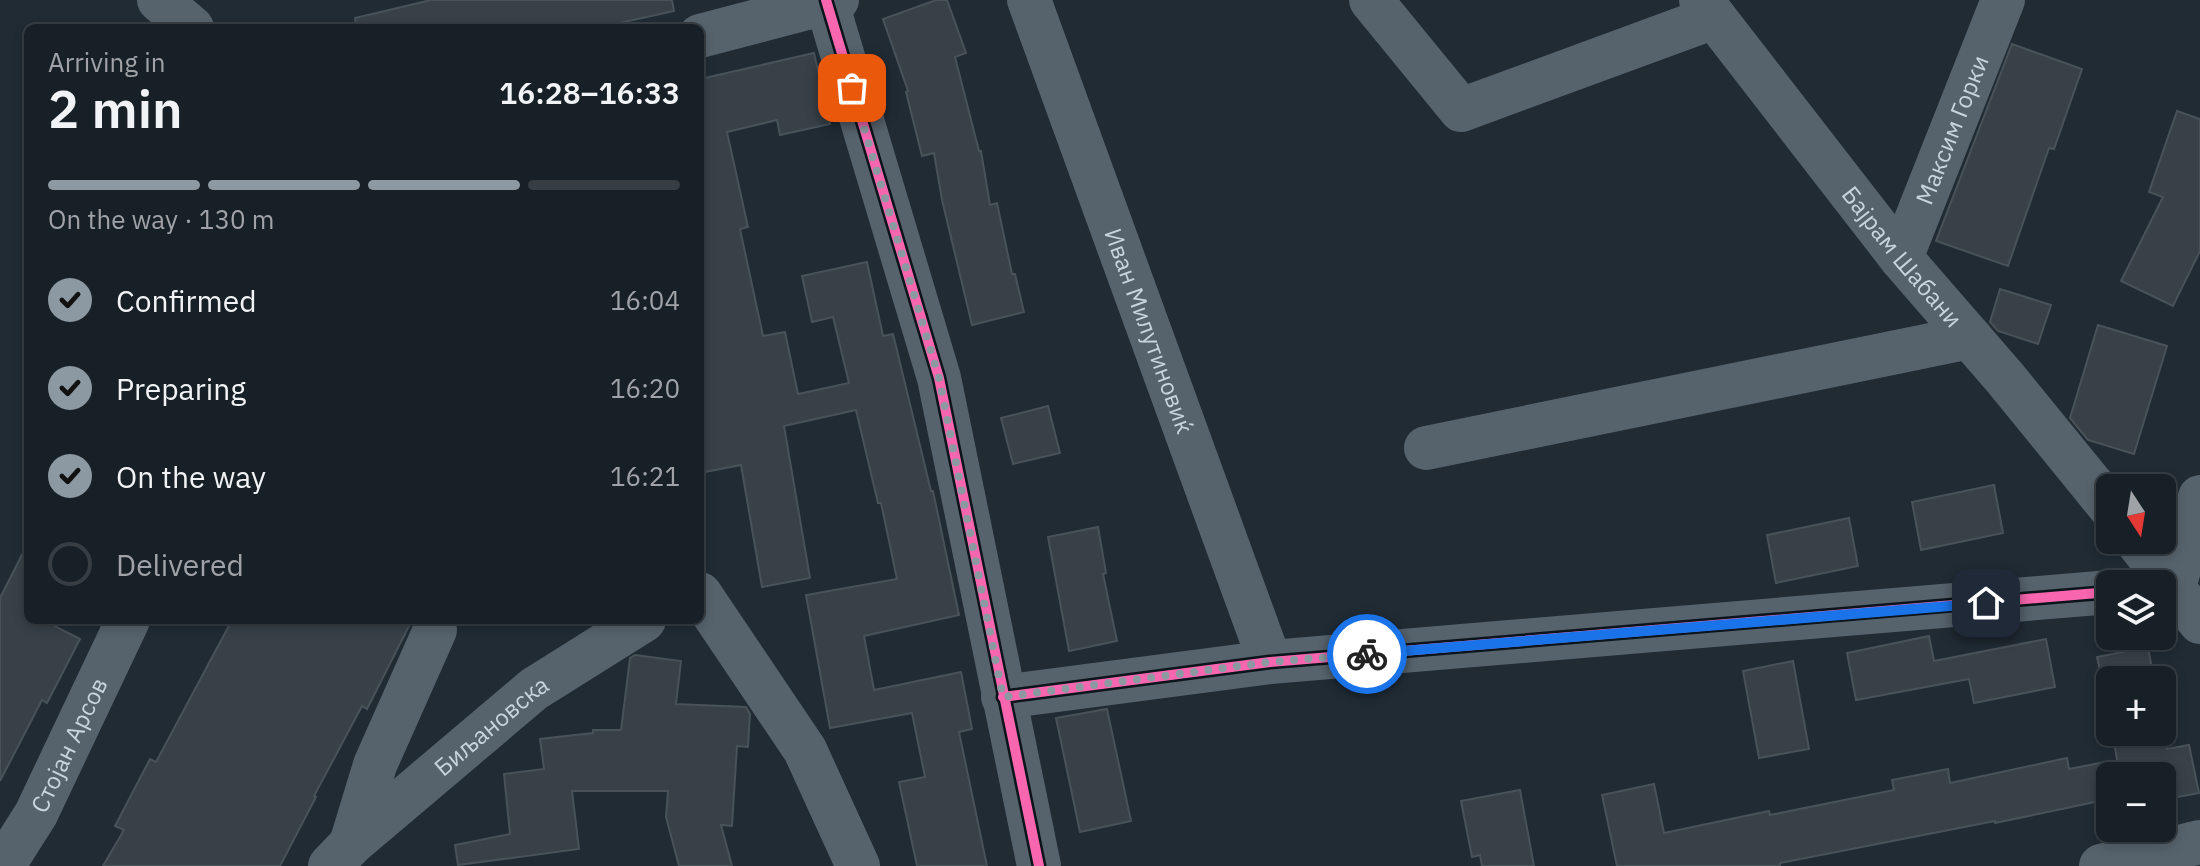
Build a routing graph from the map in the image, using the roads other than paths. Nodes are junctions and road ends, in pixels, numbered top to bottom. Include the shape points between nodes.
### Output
1 (159, 0) edge
2 (1029, 0) edge
3 (1371, 0) edge
4 (2003, 0) edge
5 (830, 1) edge
6 (1707, 9) edge
7 (187, 24) edge
8 (704, 35) edge
9 (1901, 258) junction
10 (1970, 337) junction
11 (1426, 448) dead end
12 (2096, 490) edge
13 (2200, 497) edge
14 (2174, 570) edge
15 (2096, 593) edge
16 (2176, 596) edge
17 (704, 600) edge
18 (2200, 622) edge
19 (126, 624) edge
20 (638, 624) edge
21 (435, 630) dead end
22 (1270, 662) junction
23 (1003, 697) junction
24 (2200, 842) edge
25 (340, 855) edge
26 (3, 866) edge
27 (858, 866) edge
28 (1039, 866) edge
29 (2101, 866) edge

1 - 7 street
2 - 22 street, Иван Милутиновиќ
3 - 6 street via 1461,110
4 - 9 street, Максим Горки
5 - 8 street
5 - 23 street via 939,378
6 - 9 street, Бајрам Шабани
9 - 10 street, Бајрам Шабани
10 - 11 street
10 - 12 street, Бајрам Шабани
13 - 14 street
15 - 22 street
16 - 18 street
17 - 27 street via 805,750
19 - 26 street, Стојан Арсов via 36,814
20 - 25 street, Биљановска via 534,689
21 - 25 street, Биљановска
22 - 23 street
23 - 28 street
24 - 29 street

